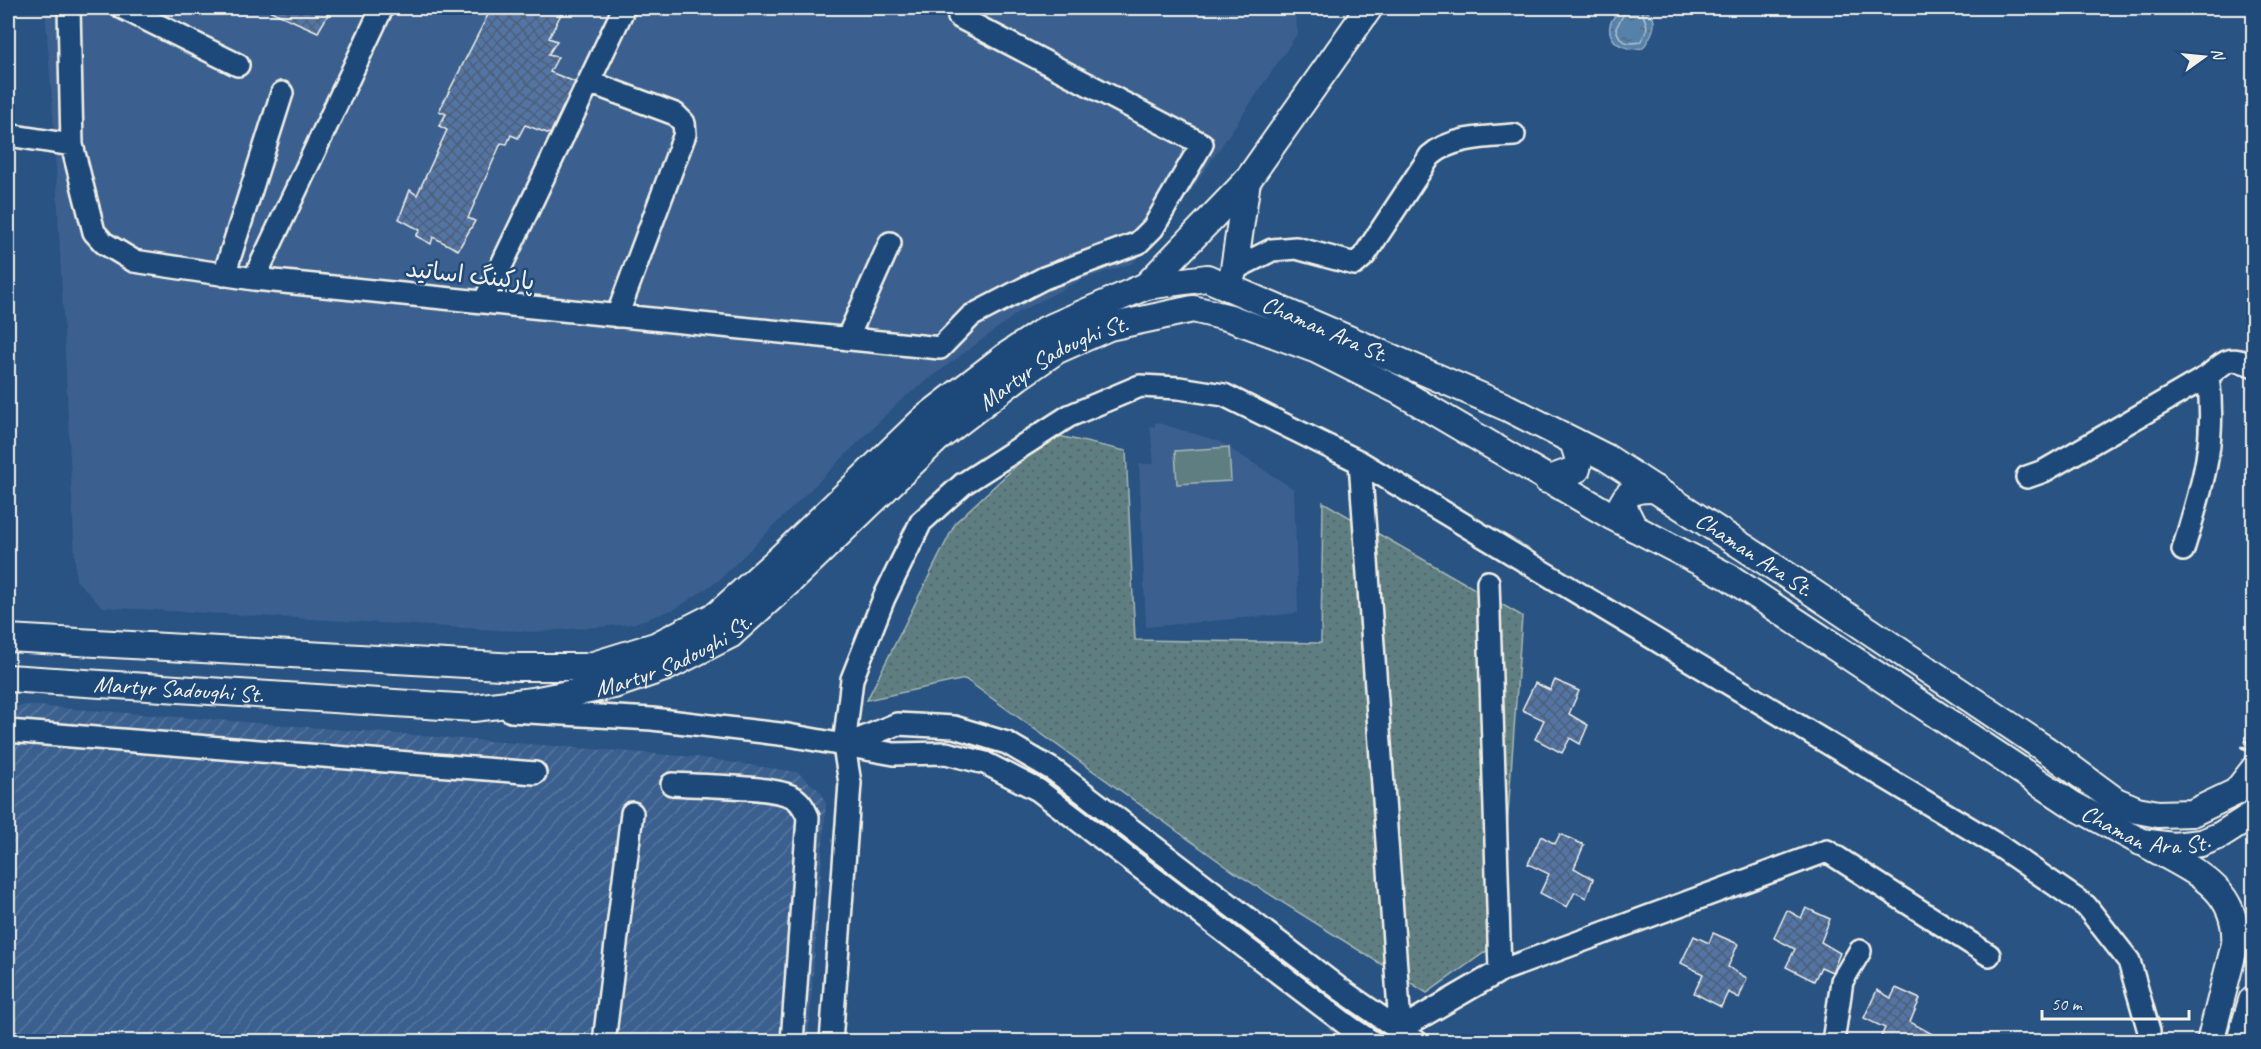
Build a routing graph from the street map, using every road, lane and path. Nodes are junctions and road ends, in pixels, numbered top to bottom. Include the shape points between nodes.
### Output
1 (69, 8) edge
2 (123, 8) edge
3 (382, 8) edge
4 (624, 8) edge
5 (1369, 8) edge
6 (959, 17) dead end
7 (238, 65) dead end
8 (589, 82) junction
9 (282, 93) dead end
10 (8, 135) edge
11 (1514, 135) dead end
12 (72, 145) junction
13 (1247, 181) junction
14 (891, 243) dead end
15 (224, 274) junction
16 (1231, 278) junction
17 (254, 279) junction
18 (1146, 286) junction
19 (484, 302) junction
20 (617, 316) junction
21 (1230, 318) joint
22 (847, 339) junction
23 (2253, 366) edge
24 (2208, 376) junction
25 (1573, 441) junction
26 (1360, 462) junction
27 (2027, 477) dead end
28 (1547, 480) junction
29 (1655, 489) junction
30 (1634, 528) junction
31 (2183, 550) dead end
32 (1488, 582) dead end
33 (8, 624) edge
34 (8, 638) edge
35 (34, 640) junction
36 (8, 678) edge
37 (37, 679) junction
38 (614, 685) junction
39 (8, 691) edge
40 (473, 708) junction
41 (609, 718) junction
42 (8, 731) edge
43 (2253, 734) edge
44 (844, 746) junction
45 (2248, 758) edge
46 (535, 773) dead end
47 (672, 784) dead end
48 (632, 813) dead end
49 (2253, 814) edge
50 (2141, 842) junction
51 (1860, 951) dead end
52 (1989, 955) dead end
53 (1500, 971) junction
54 (2253, 1001) edge
55 (1401, 1035) edge
56 (604, 1041) edge
57 (792, 1041) edge
58 (831, 1041) edge
59 (1372, 1041) edge
60 (1418, 1041) edge
61 (1833, 1041) edge
62 (2148, 1041) edge
63 (2210, 1041) edge
64 (2242, 1041) edge

1 - 12 street, پارکینگ اساتید
2 - 7 street
3 - 17 street
4 - 8 street
5 - 13 main road
6 - 22 street, پارکینگ اساتید via 1202,144 1152,228 1138,243 1007,296 971,316 940,348
8 - 19 street
8 - 20 street via 675,114 684,123 685,134
9 - 15 street
10 - 12 street
11 - 16 street via 1477,138 1437,150 1355,264 1296,248 1272,250
12 - 15 street, پارکینگ اساتید via 94,232 104,243 134,261
13 - 16 main road
13 - 18 main road
14 - 22 street
15 - 17 street, پارکینگ اساتید
16 - 18 main road, Martyr Sadoughi St.
16 - 25 main road, Chaman Ara St.
17 - 19 street, پارکینگ اساتید
18 - 35 main road, Martyr Sadoughi St. via 1045,330 1006,357 924,419 718,614 655,646 587,667 518,667
19 - 20 street, پارکینگ اساتید
20 - 22 street, پارکینگ اساتید
21 - 28 main road, Chaman Ara St. via 1317,350 1399,391
21 - 38 main road, Martyr Sadoughi St. via 1193,309 1149,316 1109,327 1057,350 937,439 730,634 667,667
23 - 24 street via 2227,360
24 - 27 street via 2044,471
24 - 31 street via 2213,410 2208,465
25 - 28 main road via 1579,460 1577,469
25 - 29 main road, Chaman Ara St.
26 - 44 street via 1224,395 1140,386 1068,416 963,484 921,522 884,598 852,680
26 - 55 street
26 - 62 street via 1999,846 2086,906 2129,962 2149,1031
28 - 30 main road, Chaman Ara St.
29 - 30 main road via 1636,489 1626,494 1622,504
29 - 45 main road, Chaman Ara St. via 2116,801 2158,814 2192,813 2236,792
30 - 50 main road, Chaman Ara St. via 1729,577 2073,805
32 - 53 street
33 - 35 main road
34 - 35 main road, Martyr Sadoughi St.
36 - 37 main road, Martyr Sadoughi St.
37 - 39 main road
37 - 40 main road, Martyr Sadoughi St.
38 - 40 main road, Martyr Sadoughi St.
38 - 41 street via 603,698
40 - 41 street
41 - 44 street via 788,735
42 - 46 street
43 - 45 path
44 - 55 street via 897,724 954,727 1007,743 1055,771
44 - 58 street via 850,783
44 - 59 street via 894,754 946,753 985,763 1038,790
47 - 57 street via 765,791 790,796 803,805 808,817
48 - 56 street
49 - 50 main road, Chaman Ara St. via 2201,843 2173,846
50 - 63 main road via 2191,869 2223,894 2231,907 2235,944
51 - 61 street via 1842,981
52 - 53 street via 1827,851
53 - 55 street
54 - 64 highway
55 - 60 street

